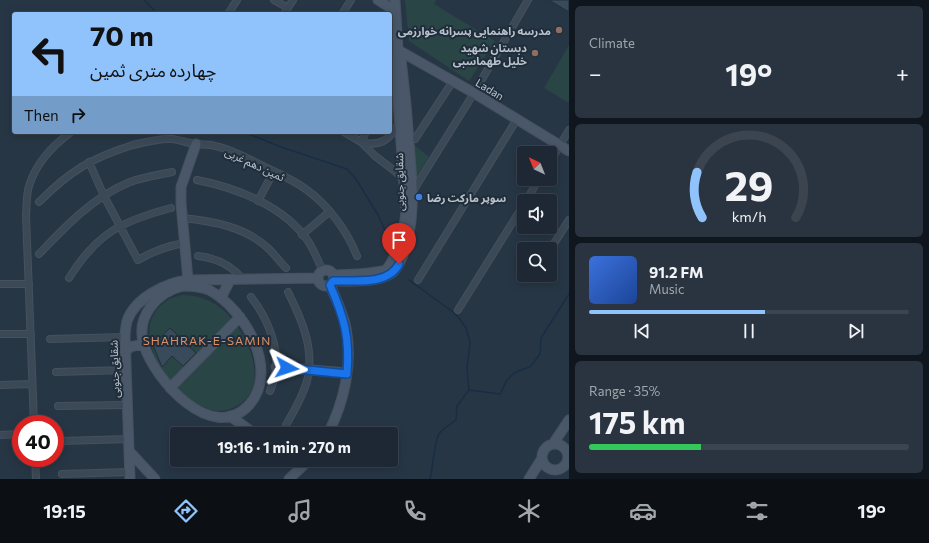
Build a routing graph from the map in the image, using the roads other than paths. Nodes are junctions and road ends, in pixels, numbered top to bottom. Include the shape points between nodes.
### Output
1 (237, 0) edge
2 (274, 0) edge
3 (292, 0) edge
4 (351, 0) edge
5 (378, 0) edge
6 (395, 0) edge
7 (528, 0) edge
8 (286, 11) edge
9 (395, 11) junction
10 (229, 12) edge
11 (343, 12) edge
12 (394, 38) edge
13 (398, 50) junction
14 (453, 81) junction
15 (474, 93) junction
16 (517, 119) junction
17 (399, 122) junction
18 (569, 130) edge
19 (69, 134) edge
20 (347, 134) edge
21 (365, 134) edge
22 (415, 139) dead end
23 (361, 142) junction
24 (196, 144) junction
25 (560, 145) junction
26 (557, 150) edge
27 (569, 151) edge
28 (89, 162) junction
29 (274, 171) junction
30 (172, 172) dead end
31 (197, 180) dead end
32 (404, 182) junction
33 (413, 191) junction
34 (104, 196) junction
35 (258, 201) junction
36 (39, 202) dead end
37 (171, 208) dead end
38 (329, 212) junction
39 (517, 215) edge
40 (182, 218) junction
41 (569, 220) edge
42 (120, 226) junction
43 (302, 235) junction
44 (555, 242) edge
45 (184, 244) junction
46 (39, 254) dead end
47 (198, 256) dead end
48 (358, 256) dead end
49 (286, 268) dead end
50 (320, 275) junction
51 (69, 278) dead end
52 (188, 280) junction
53 (230, 280) junction
54 (244, 280) junction
55 (332, 280) junction
56 (418, 280) dead end
57 (0, 284) edge
58 (29, 284) junction
59 (288, 292) dead end
60 (251, 297) dead end
61 (221, 298) junction
62 (458, 310) dead end
63 (240, 317) junction
64 (0, 334) edge
65 (30, 334) junction
66 (124, 337) junction
67 (50, 339) dead end
68 (143, 344) junction
69 (125, 352) junction
70 (276, 367) junction
71 (126, 370) junction
72 (308, 370) junction
73 (56, 372) dead end
74 (347, 374) junction
75 (32, 384) junction
76 (0, 385) edge
77 (170, 388) junction
78 (270, 391) dead end
79 (128, 405) junction
80 (58, 406) dead end
81 (34, 415) edge
82 (230, 416) junction
83 (569, 420) edge
84 (286, 425) dead end
85 (245, 427) edge
86 (331, 427) edge
87 (12, 434) edge
88 (0, 435) edge
89 (129, 439) junction
90 (64, 441) edge
91 (553, 444) junction
92 (568, 449) edge
93 (129, 451) junction
94 (541, 460) junction
95 (35, 467) edge
96 (301, 468) edge
97 (554, 471) junction
98 (62, 474) dead end
99 (130, 476) edge
100 (36, 479) edge
101 (155, 479) edge
102 (289, 479) edge
103 (529, 479) edge
104 (548, 479) edge

1 - 10 street
2 - 8 street
3 - 8 street
4 - 11 street
5 - 9 street
6 - 9 street, شقایق جنوبی
7 - 15 street
9 - 12 street, شقایق جنوبی
12 - 13 street, شقایق جنوبی
13 - 14 street, Ladan
13 - 17 street, شقایق جنوبی via 395,59
13 - 33 street, شقایق جنوبی via 401,59
14 - 15 street, Ladan
14 - 22 street
15 - 16 street, Ladan
15 - 33 street
16 - 25 street, Ladan
16 - 56 street
17 - 23 street via 386,140 370,144
17 - 32 street, شقایق جنوبی
18 - 25 street
19 - 58 street via 48,152 29,187 26,215
20 - 23 street
21 - 23 street
23 - 32 street
24 - 28 street, ثمین دهم غربی via 171,139 143,142
24 - 29 street, ثمین دهم غربی via 210,144
24 - 40 street via 181,187
25 - 26 street
25 - 27 street, Ladan
28 - 34 street
28 - 36 street, ثمین دهم غربی via 56,185
29 - 35 street
29 - 38 street, ثمین دهم غربی via 307,190
30 - 34 street via 132,182
31 - 35 street
32 - 55 street, شقایق جنوبی via 405,219 395,254 386,270
33 - 55 street, شقایق جنوبی via 407,243 397,268 385,277
34 - 42 street
34 - 46 street via 77,216
35 - 43 street via 282,215
37 - 42 street via 136,218
38 - 43 street
38 - 48 street, ثمین دهم غربی via 346,232
39 - 62 street
40 - 45 street
40 - 49 street via 208,220 254,238
41 - 44 street
42 - 45 street via 138,260 148,253
42 - 51 street via 98,241
43 - 50 street via 308,241
45 - 52 street
47 - 54 street via 225,263
50 - 54 street, شقایق جنوبی
50 - 55 street via 329,271
50 - 55 street via 322,285
52 - 53 street, شقایق جنوبی
52 - 66 street, شقایق جنوبی via 168,284 147,296 131,314
53 - 54 street, شقایق جنوبی
53 - 61 street
55 - 74 street via 346,328
57 - 58 street
58 - 65 street
59 - 72 street via 307,338 310,358
60 - 70 street via 270,332 276,355
61 - 63 street
61 - 68 street via 208,290 190,286 176,288 163,294 146,313
63 - 77 street
63 - 82 street via 254,341 261,383 255,398 245,410
64 - 65 street
65 - 75 street
66 - 67 street
66 - 69 street, شقایق جنوبی
68 - 69 street via 130,347
68 - 77 street via 153,366
69 - 71 street, شقایق جنوبی
70 - 72 street
70 - 78 street
71 - 73 street
71 - 79 street, شقایق جنوبی
72 - 74 street
72 - 84 street via 307,381
74 - 86 street via 343,395
75 - 76 street
75 - 81 street
77 - 82 street via 185,402 203,413 221,418
79 - 80 street
79 - 89 street, شقایق جنوبی
82 - 85 street
83 - 91 street
87 - 88 street
89 - 90 street
89 - 93 street, شقایق جنوبی
91 - 92 street
91 - 94 street via 543,450
92 - 97 street via 565,466
93 - 99 street, شقایق جنوبی
93 - 101 street
94 - 97 street via 546,468
94 - 103 street
95 - 100 street
96 - 102 street
97 - 104 street
98 - 99 street

